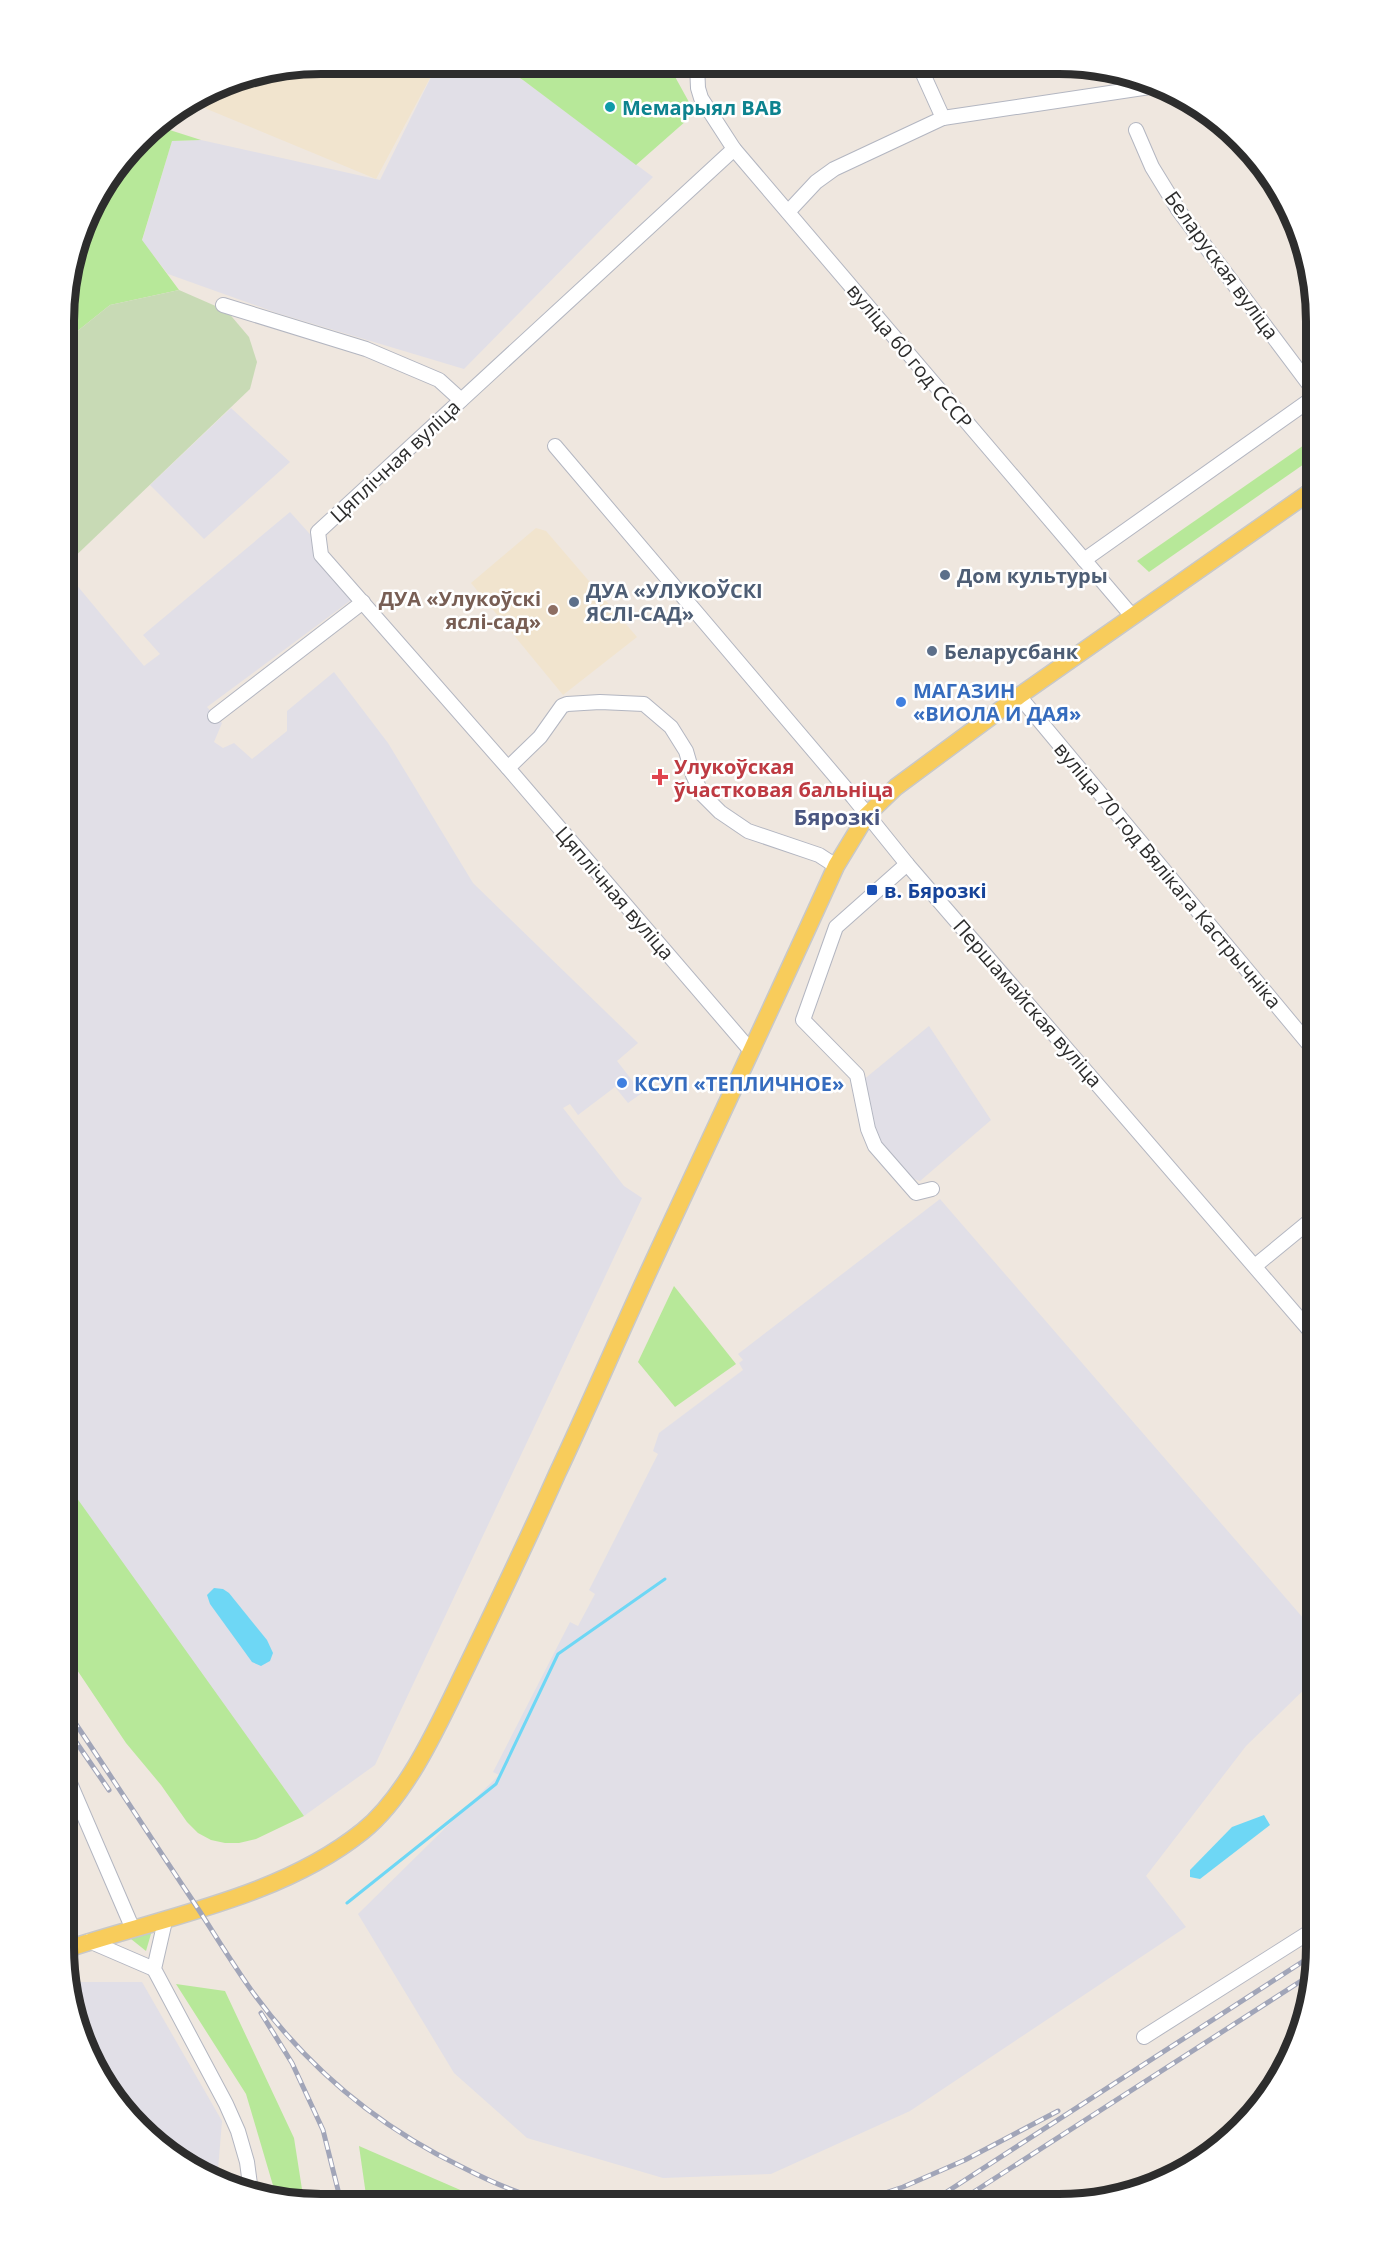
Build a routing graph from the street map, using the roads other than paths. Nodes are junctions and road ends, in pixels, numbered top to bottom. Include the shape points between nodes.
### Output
1 (698, 74) edge
2 (923, 74) edge
3 (1142, 88) edge
4 (943, 118) junction
5 (1136, 130) dead end
6 (734, 149) junction
7 (788, 212) junction
8 (223, 305) dead end
9 (1306, 380) edge
10 (461, 400) junction
11 (1306, 403) edge
12 (555, 446) dead end
13 (1306, 495) edge
14 (1084, 561) junction
15 (363, 602) junction
16 (1132, 616) junction
17 (1019, 696) junction
18 (215, 716) dead end
19 (508, 768) junction
20 (867, 815) junction
21 (907, 864) junction
22 (836, 866) junction
23 (1306, 1041) edge
24 (751, 1052) junction
25 (932, 1189) dead end
26 (1306, 1224) edge
27 (1255, 1266) junction
28 (1306, 1326) edge
29 (74, 1793) edge
30 (165, 1921) junction
31 (132, 1927) junction
32 (1306, 1934) edge
33 (89, 1941) junction
34 (74, 1946) edge
35 (154, 1969) junction
36 (1144, 2037) dead end
37 (250, 2183) edge

1 - 6 street, вуліца 60 год СССР via 698,88 707,109
2 - 4 street
3 - 4 street
4 - 7 street via 834,169
5 - 9 street, Беларуская вуліца via 1152,167 1179,211
6 - 7 street, вуліца 60 год СССР
6 - 10 street, Цяплічная вуліца
7 - 14 street, вуліца 60 год СССР
8 - 10 street via 366,349 439,380
10 - 15 street, Цяплічная вуліца via 318,532 321,555
11 - 14 street, Беларуская вуліца
12 - 20 street, Першамайская вуліца
13 - 16 main road
14 - 16 street, вуліца 60 год СССР
15 - 18 street
15 - 19 street, Цяплічная вуліца
16 - 17 main road
17 - 20 main road via 896,787
17 - 23 street, вуліца 70 год Вялікага Кастрычніка
19 - 22 street via 540,737 562,706 600,702 644,704 671,727 686,751 702,794 720,812 747,831 819,855
19 - 24 street, Цяплічная вуліца
20 - 21 street, Першамайская вуліца
20 - 22 main road
21 - 25 street via 836,927 803,1020 857,1075 875,1146 916,1193
21 - 27 street, Першамайская вуліца
22 - 24 main road
24 - 30 main road via 514,1569 442,1716 390,1806 339,1849 314,1863
26 - 27 street
27 - 28 street, Першамайская вуліца
29 - 31 street
30 - 31 main road
30 - 35 street
31 - 33 main road
32 - 36 street
33 - 34 main road
33 - 35 street
35 - 37 street via 238,2130

